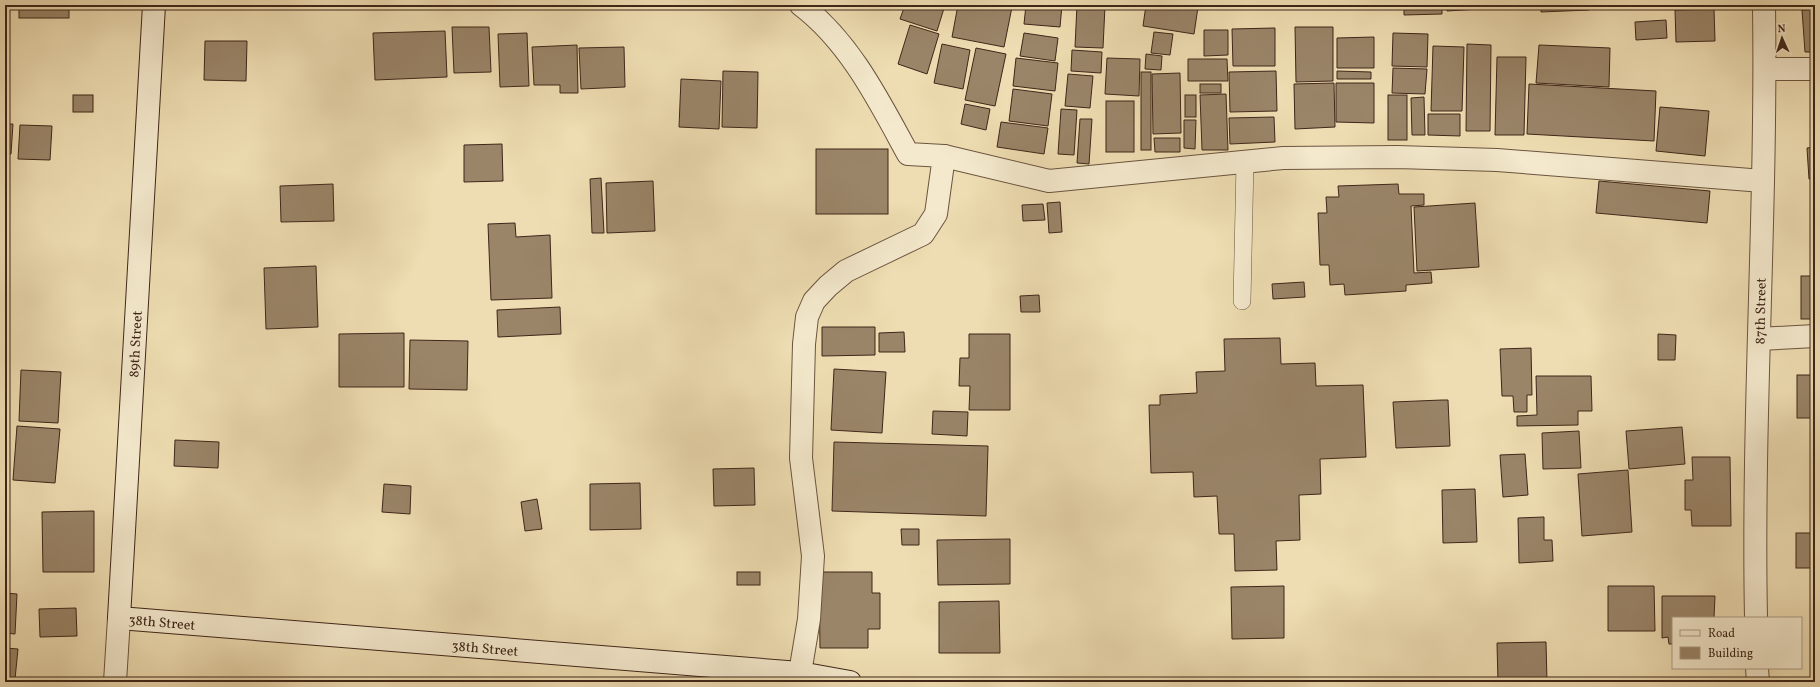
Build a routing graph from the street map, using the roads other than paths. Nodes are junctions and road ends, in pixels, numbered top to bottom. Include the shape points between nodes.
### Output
1 (154, 5) edge
2 (801, 5) edge
3 (1764, 5) edge
4 (1765, 69) junction
5 (1815, 69) edge
6 (944, 156) junction
7 (1245, 162) junction
8 (1763, 181) junction
9 (1242, 301) dead end
10 (1815, 336) edge
11 (1759, 339) junction
12 (1756, 617) edge
13 (119, 618) junction
14 (1758, 669) edge
15 (800, 673) junction
16 (115, 682) edge
17 (850, 682) edge
18 (1758, 682) edge

1 - 13 street, 89th Street
2 - 6 street via 824,26 848,55 877,96 908,154
3 - 4 street, 87th Street
4 - 5 street
4 - 8 street, 87th Street
6 - 7 street via 1049,181
6 - 15 street via 936,214 923,234 846,271 814,301 807,317 801,458 813,556 809,619
7 - 8 street via 1283,158 1397,157 1496,160
7 - 9 lane
8 - 11 street, 87th Street
10 - 11 street
11 - 12 street, 87th Street
13 - 15 street, 38th Street
13 - 16 street, 89th Street
14 - 18 street
15 - 17 street, 38th Street

